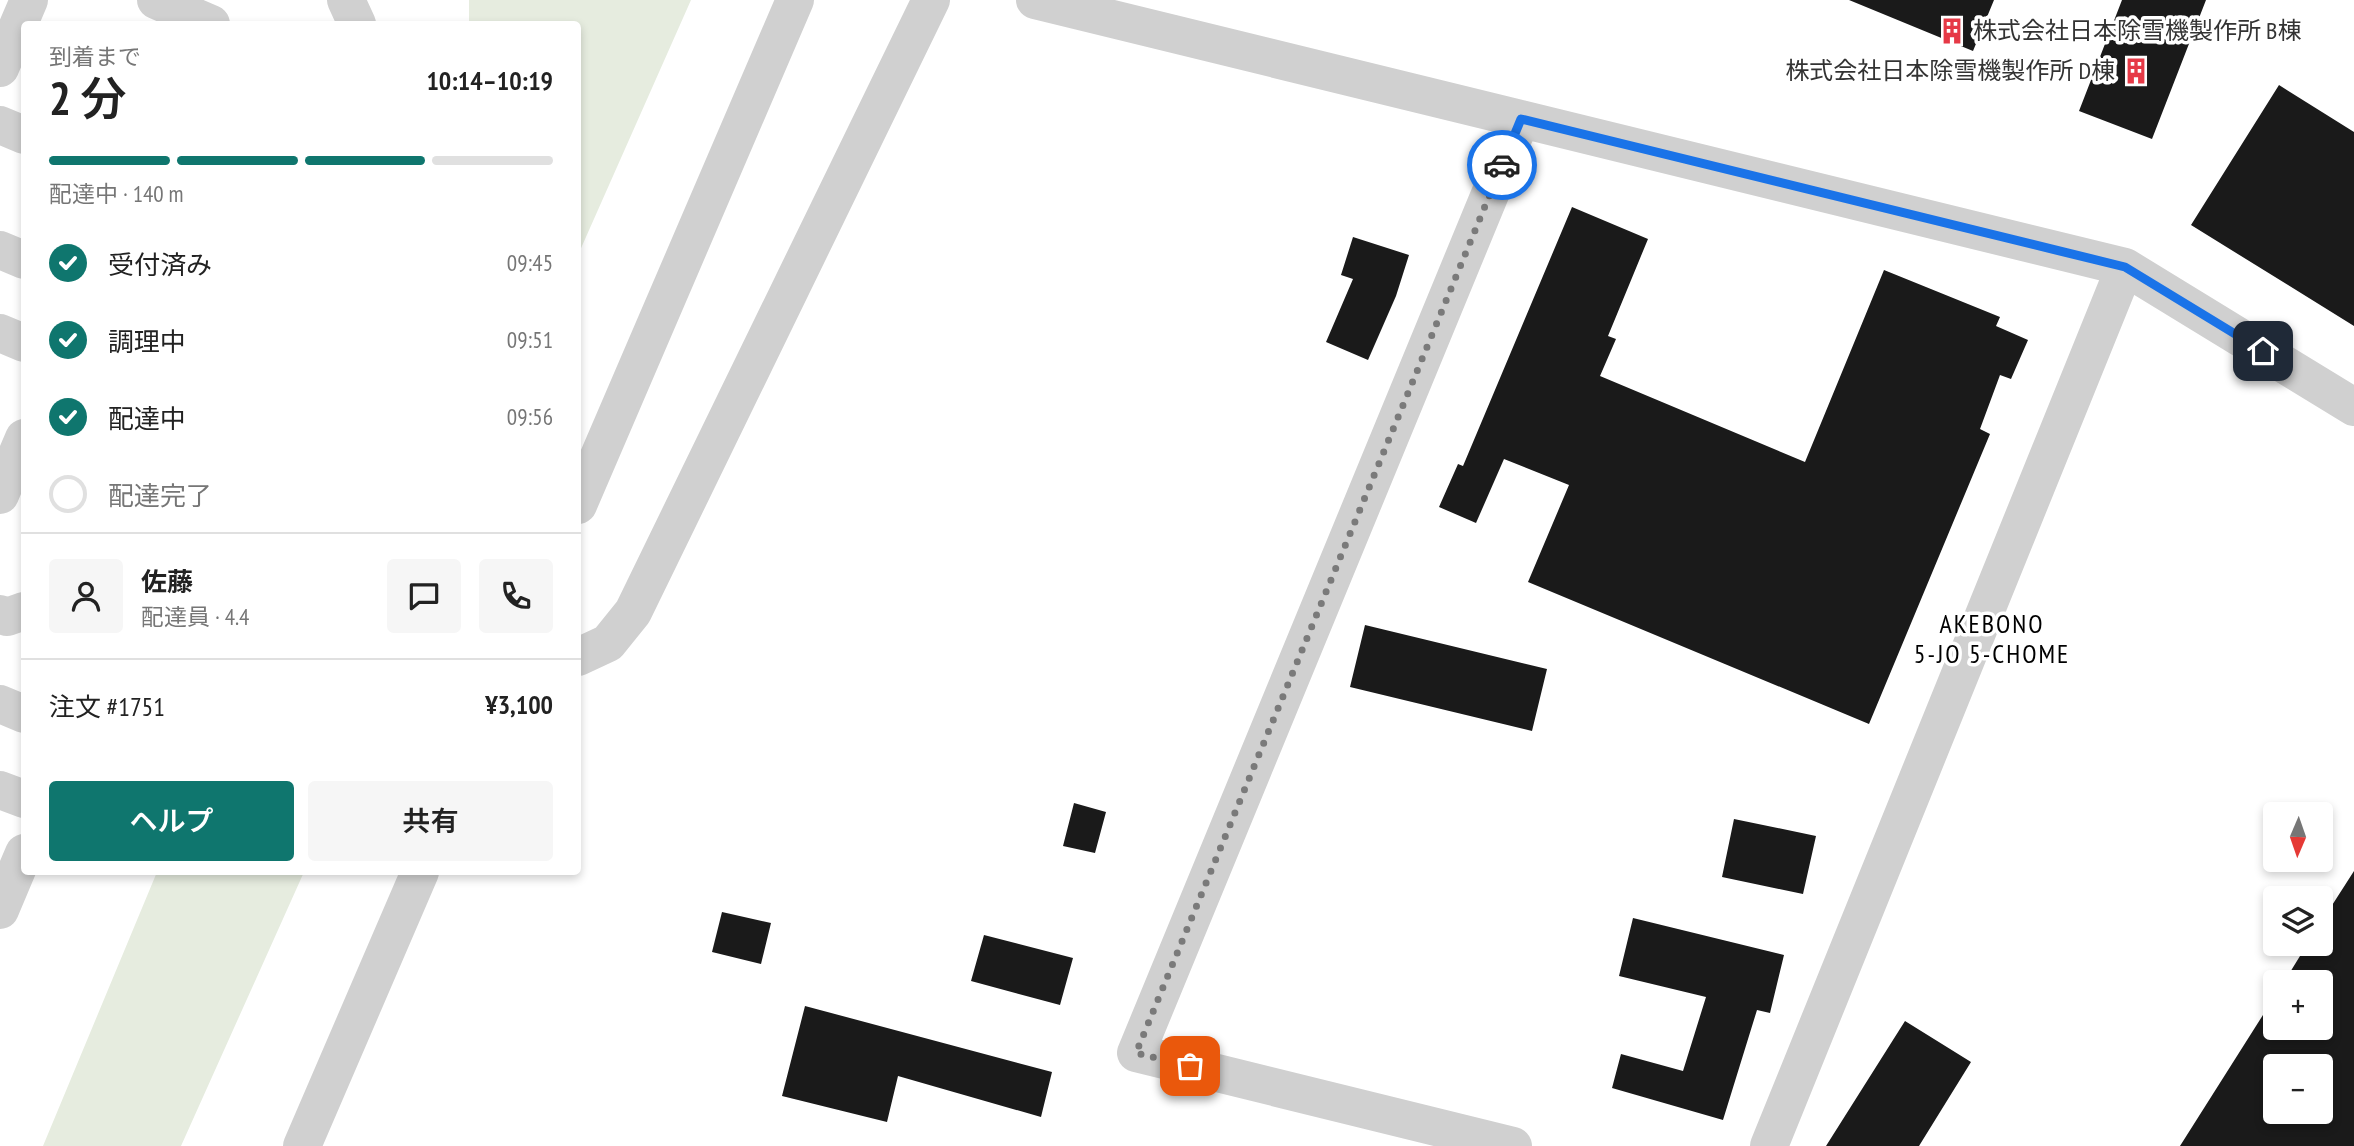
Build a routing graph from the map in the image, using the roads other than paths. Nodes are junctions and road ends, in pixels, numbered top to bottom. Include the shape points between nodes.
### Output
1 (29, 0) edge
2 (156, 0) edge
3 (346, 0) edge
4 (795, 0) edge
5 (931, 0) edge
6 (1035, 0) edge
7 (204, 21) edge
8 (355, 21) edge
9 (0, 68) edge
10 (0, 75) edge
11 (21, 84) edge
12 (1521, 119) junction
13 (0, 125) edge
14 (21, 134) edge
15 (2125, 267) junction
16 (0, 333) edge
17 (21, 343) edge
18 (2354, 408) edge
19 (21, 445) edge
20 (0, 495) edge
21 (581, 498) edge
22 (21, 612) edge
23 (0, 614) edge
24 (581, 655) edge
25 (0, 704) edge
26 (21, 713) edge
27 (0, 790) edge
28 (21, 798) edge
29 (21, 860) edge
30 (419, 875) edge
31 (0, 910) edge
32 (302, 1146) edge
33 (1513, 1146) edge
34 (1769, 1146) edge

1 - 9 street
2 - 7 street
3 - 8 street
4 - 21 street
5 - 24 street via 633,612 608,643
6 - 12 street
10 - 11 street
12 - 15 street
12 - 33 street via 1136,1053
13 - 14 street
15 - 18 street
15 - 34 street
16 - 17 street
19 - 20 street
22 - 23 street via 8,617
25 - 26 street
27 - 28 street
29 - 31 street
30 - 32 street

